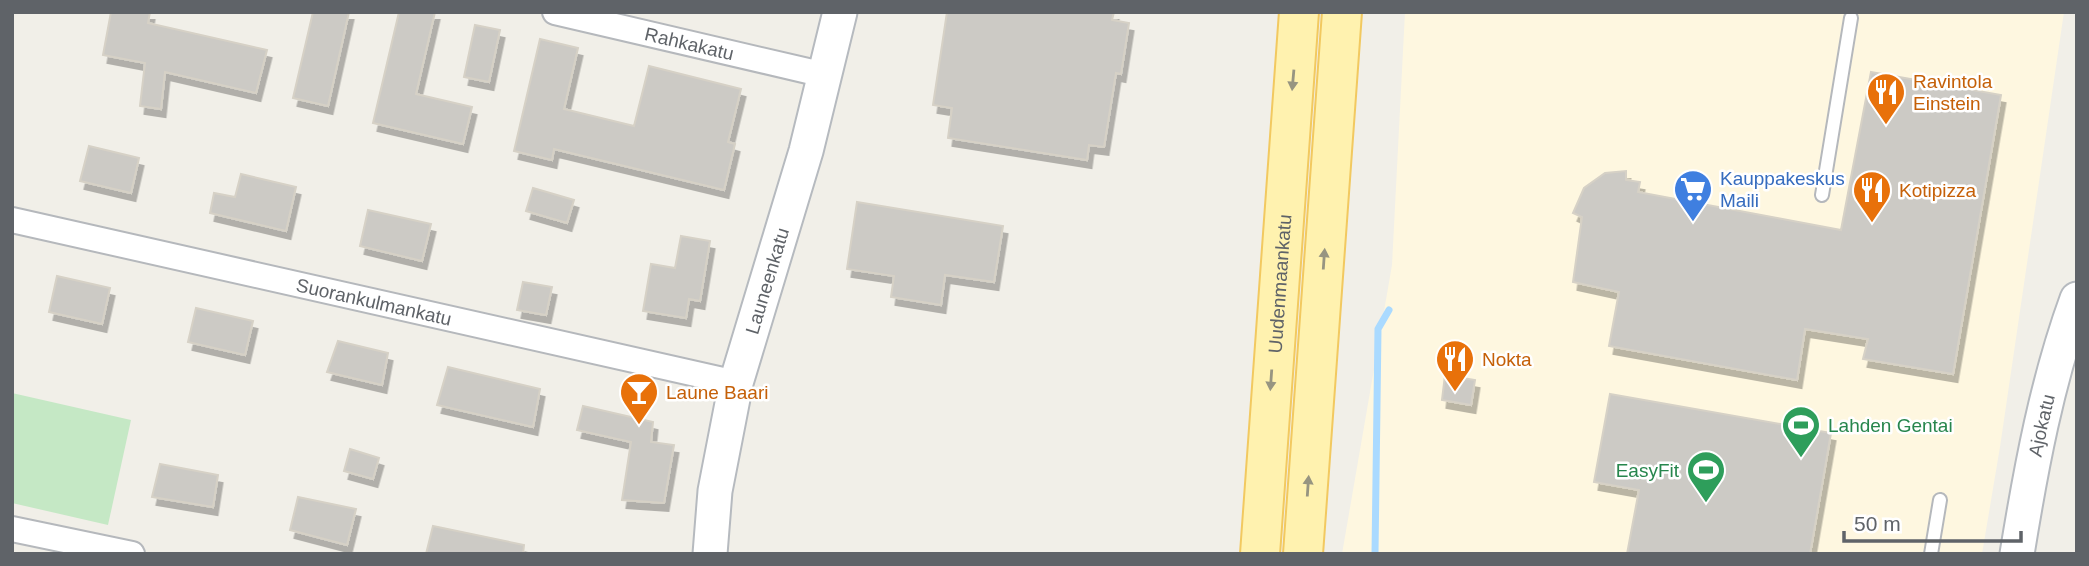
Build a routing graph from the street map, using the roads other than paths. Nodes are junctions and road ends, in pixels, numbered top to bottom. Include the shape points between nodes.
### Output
1 (555, 12) edge
2 (840, 12) edge
3 (1298, 12) edge
4 (1342, 12) edge
5 (1852, 18) dead end
6 (825, 75) junction
7 (1822, 195) dead end
8 (12, 220) edge
9 (2077, 299) edge
10 (736, 383) junction
11 (1940, 500) dead end
12 (12, 529) edge
13 (132, 554) edge
14 (710, 554) edge
15 (1260, 554) edge
16 (1303, 554) edge
17 (1931, 554) edge
18 (2017, 554) edge

1 - 6 street, Rahkakatu
2 - 6 street, Launeenkatu
3 -> 15 main road, Uudenmaankatu
16 -> 4 main road
5 - 7 lane
6 - 10 street, Launeenkatu
8 - 10 street, Suorankulmankatu
9 - 18 street, Ajokatu via 2062,341
10 - 14 street, Launeenkatu via 715,491
11 - 17 lane
12 - 13 street

